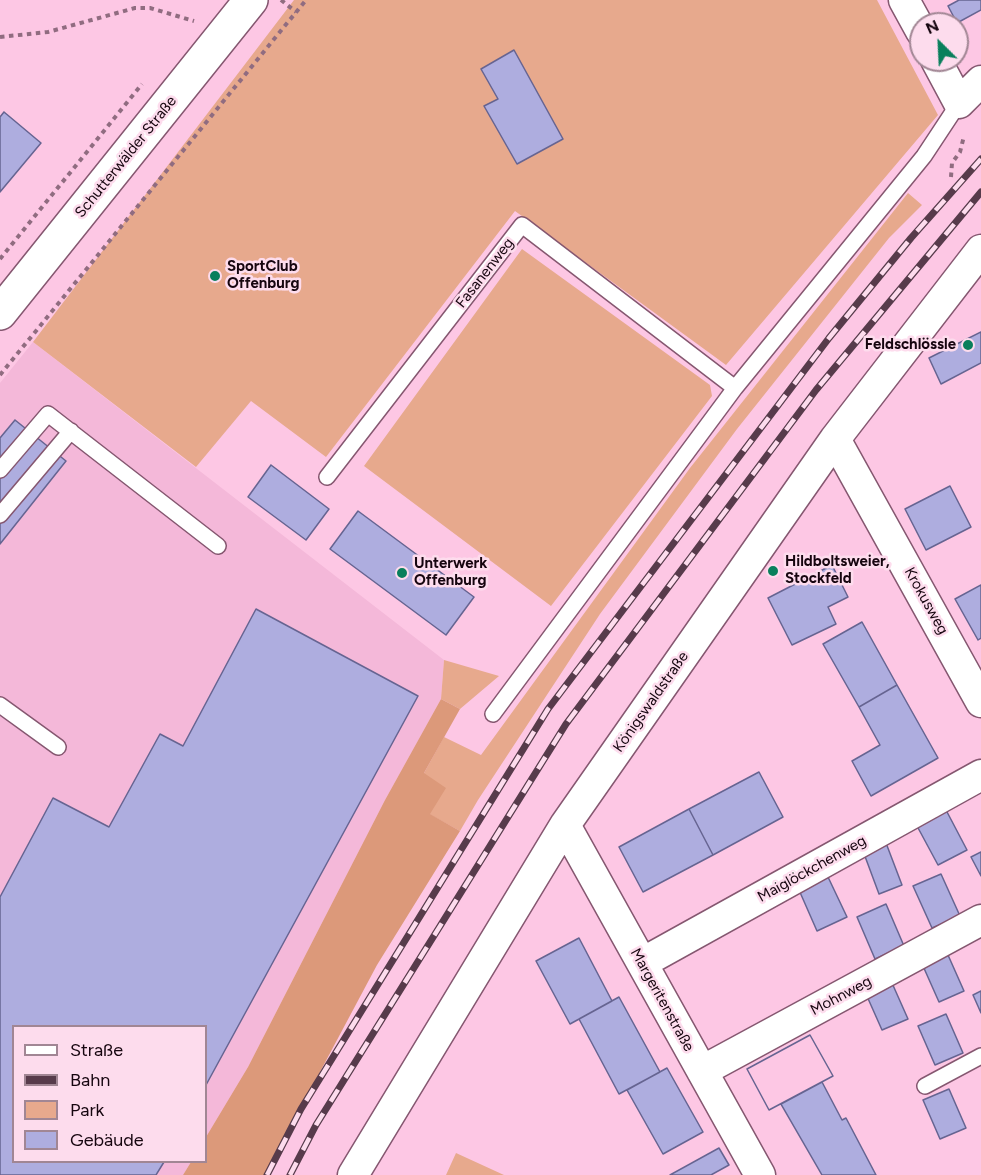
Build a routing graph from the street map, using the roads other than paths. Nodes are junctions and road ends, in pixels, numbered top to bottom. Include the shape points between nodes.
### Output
1 (251, 0) edge
2 (942, 72) edge
3 (981, 81) edge
4 (959, 103) junction
5 (981, 250) edge
6 (0, 313) edge
7 (735, 388) junction
8 (71, 431) junction
9 (835, 439) junction
10 (0, 470) edge
11 (327, 477) dead end
12 (0, 514) edge
13 (218, 546) dead end
14 (981, 702) edge
15 (0, 705) edge
16 (493, 714) dead end
17 (58, 747) dead end
18 (981, 775) edge
19 (565, 825) junction
20 (981, 920) edge
21 (642, 963) junction
22 (981, 1056) edge
23 (702, 1071) junction
24 (925, 1086) dead end
25 (353, 1175) edge
26 (760, 1175) edge

1 - 6 main road, Schutterwälder Straße
2 - 4 street
3 - 4 street
4 - 7 lane via 924,156
5 - 9 street, Königswaldstraße
7 - 11 lane, Fasanenweg via 522,225
7 - 16 lane
8 - 10 lane via 48,414
8 - 12 lane
8 - 13 lane
9 - 14 street, Krokusweg
9 - 19 street, Königswaldstraße
15 - 17 lane
18 - 21 street, Maiglöckchenweg
19 - 21 street, Margeritenstraße
19 - 25 street, Königswaldstraße
20 - 23 street, Mohnweg
21 - 23 street, Margeritenstraße
22 - 24 lane
23 - 26 street, Margeritenstraße

